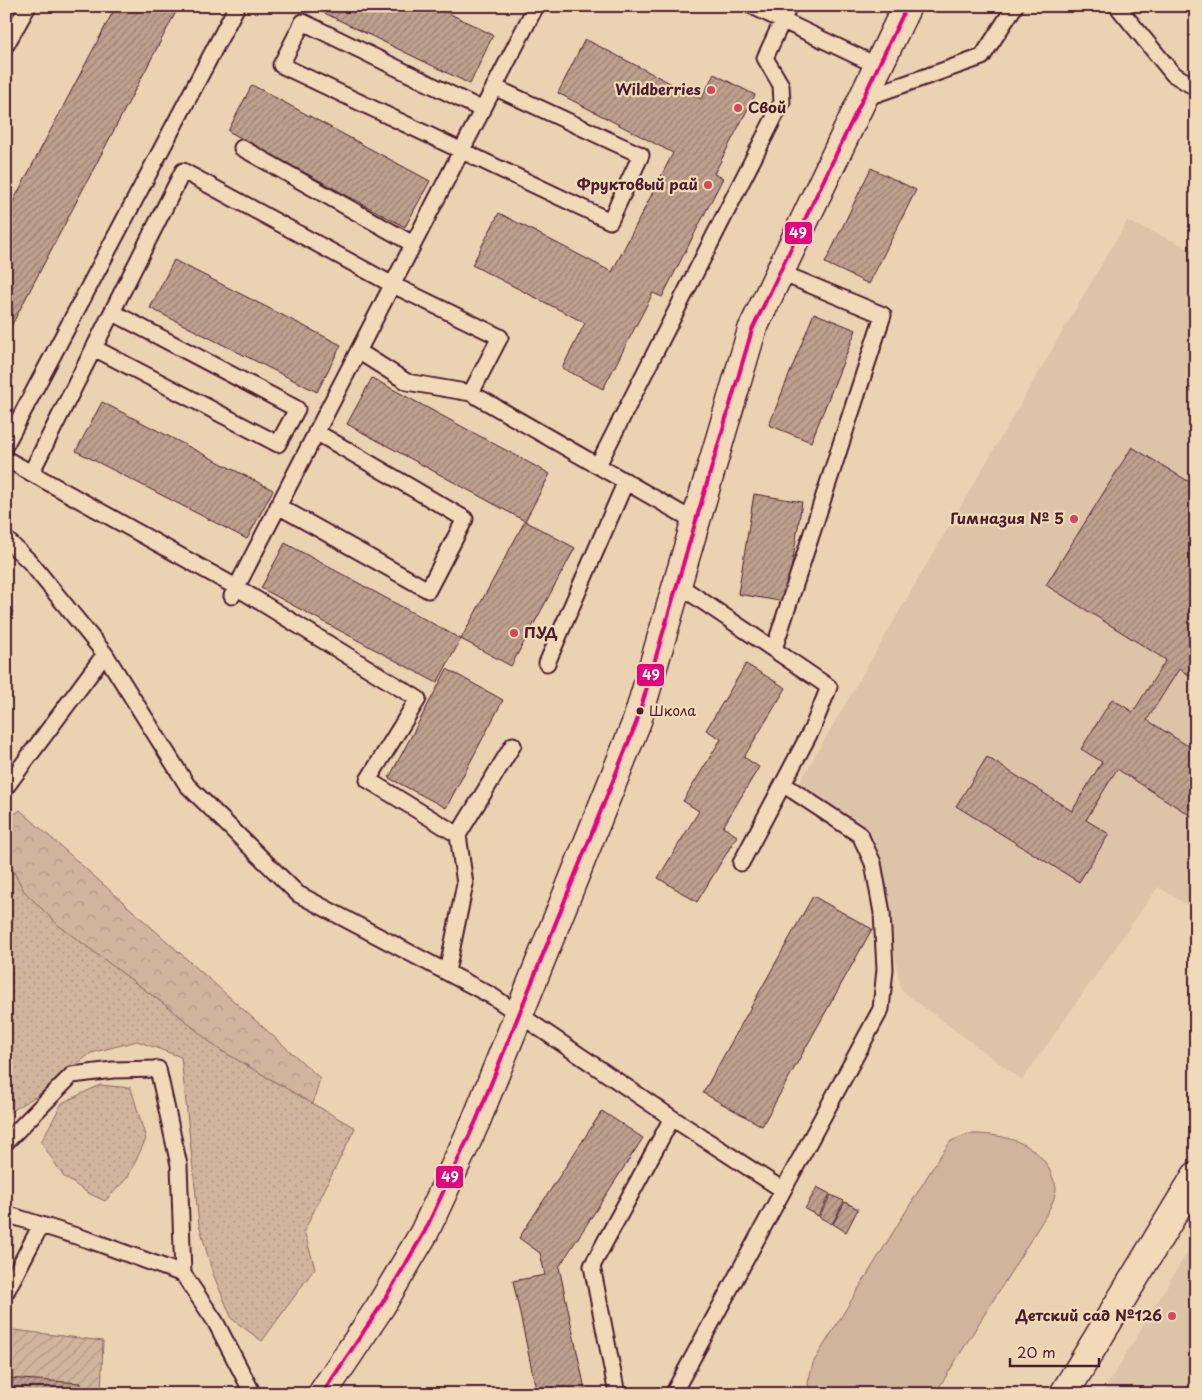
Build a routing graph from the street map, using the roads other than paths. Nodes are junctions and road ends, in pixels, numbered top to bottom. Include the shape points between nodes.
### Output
1 (28, 6) edge
2 (237, 6) edge
3 (536, 6) edge
4 (752, 6) edge
5 (789, 6) edge
6 (907, 6) edge
7 (1015, 6) edge
8 (1117, 6) edge
9 (782, 20) junction
10 (6, 45) edge
11 (878, 66) junction
12 (494, 87) junction
13 (1196, 88) edge
14 (862, 99) junction
15 (483, 110) junction
16 (242, 148) dead end
17 (461, 151) junction
18 (413, 244) junction
19 (779, 272) junction
20 (393, 284) junction
21 (112, 312) junction
22 (94, 348) junction
23 (358, 351) junction
24 (471, 393) junction
25 (316, 432) junction
26 (6, 444) edge
27 (6, 459) edge
28 (598, 465) junction
29 (31, 473) junction
30 (626, 482) junction
31 (278, 506) junction
32 (696, 522) junction
33 (6, 539) edge
34 (677, 584) junction
35 (234, 592) junction
36 (774, 650) junction
37 (105, 654) junction
38 (547, 663) dead end
39 (513, 745) dead end
40 (783, 784) junction
41 (6, 787) edge
42 (458, 835) junction
43 (741, 863) dead end
44 (447, 972) junction
45 (520, 1014) junction
46 (672, 1118) junction
47 (6, 1142) edge
48 (1196, 1176) edge
49 (783, 1190) junction
50 (6, 1214) edge
51 (40, 1225) junction
52 (183, 1274) junction
53 (6, 1292) edge
54 (253, 1394) edge
55 (322, 1394) edge
56 (617, 1394) edge
57 (673, 1394) edge
58 (1064, 1394) edge

1 - 10 lane
2 - 26 lane
3 - 12 lane
4 - 9 lane
5 - 9 lane
6 - 11 street
7 - 14 lane via 982,57
8 - 13 lane via 1173,74
9 - 11 lane
9 - 28 lane via 765,58 781,86 782,102
11 - 14 street
12 - 15 lane
12 - 17 lane via 641,155 610,222
14 - 19 street
15 - 17 lane
15 - 17 lane via 303,22 281,65
16 - 18 lane
17 - 18 lane
18 - 20 lane
19 - 32 street via 752,330
19 - 36 lane via 883,316
20 - 21 lane via 183,171
20 - 23 lane
20 - 24 lane via 500,337
21 - 22 lane
21 - 22 lane via 297,409 278,444
22 - 29 lane
23 - 24 lane via 407,382
23 - 25 lane
24 - 28 lane
25 - 31 lane
25 - 31 lane via 466,519 428,590
27 - 29 lane
28 - 30 lane
29 - 35 lane
30 - 32 lane
30 - 38 lane
31 - 35 lane
32 - 34 street
33 - 37 lane via 30,562
34 - 36 lane
34 - 45 street via 637,721
35 - 42 lane via 418,699 368,780
36 - 40 lane via 829,687 812,729
37 - 41 lane
37 - 44 lane via 188,785 298,894
39 - 42 lane
40 - 43 lane
40 - 49 lane via 860,836 873,863 882,913 885,969 881,1010
42 - 44 lane via 465,884
44 - 45 lane
45 - 46 lane
45 - 55 street via 476,1121 424,1233
46 - 49 lane
46 - 56 lane via 592,1266
47 - 52 lane via 72,1075 158,1069 179,1165
48 - 58 street
49 - 57 lane
50 - 51 lane
51 - 52 lane
51 - 53 lane
52 - 54 lane via 215,1321

